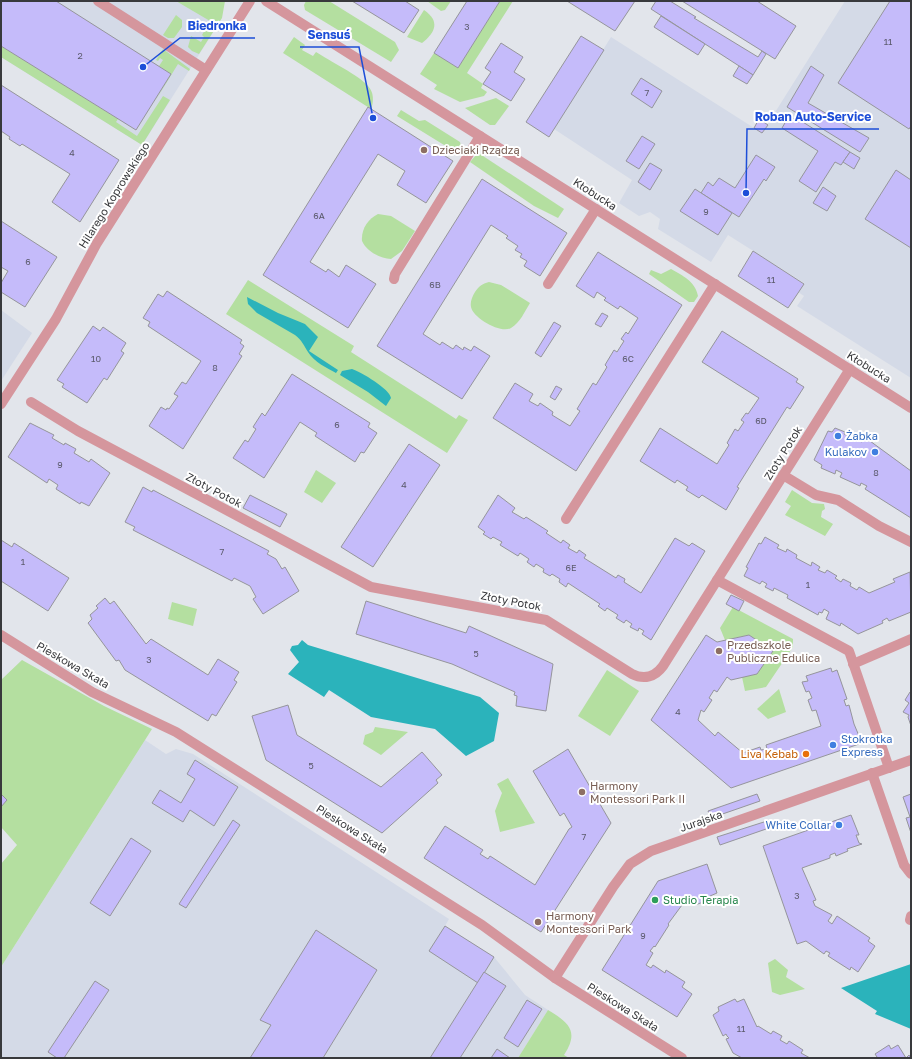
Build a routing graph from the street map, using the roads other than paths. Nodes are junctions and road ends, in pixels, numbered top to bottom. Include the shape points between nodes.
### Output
1 (98, 1) edge
2 (250, 1) edge
3 (266, 1) edge
4 (206, 70) junction
5 (480, 136) junction
6 (596, 209) junction
7 (394, 279) dead end
8 (548, 284) dead end
9 (715, 284) junction
10 (850, 369) junction
11 (31, 402) dead end
12 (1, 404) edge
13 (911, 408) edge
14 (783, 475) junction
15 (566, 519) dead end
16 (911, 542) edge
17 (717, 580) junction
18 (1, 636) edge
19 (911, 639) edge
20 (853, 664) junction
21 (911, 760) edge
22 (889, 768) junction
23 (872, 773) junction
24 (911, 874) edge
25 (555, 978) junction
26 (682, 1058) edge

1 - 4 street
2 - 4 street, Hilarego Koprowskiego
3 - 5 street, Kłobucka
4 - 12 street, Hilarego Koprowskiego via 97,243 56,319
5 - 6 street, Kłobucka
5 - 7 street via 394,274
6 - 8 street
6 - 9 street, Kłobucka
9 - 10 street, Kłobucka
9 - 15 street
10 - 13 street, Kłobucka
10 - 14 street, Złoty Potok
11 - 17 street, Złoty Potok via 78,431 371,587 546,620 637,676 649,677 659,671
14 - 16 street via 816,495 838,500 879,526
14 - 17 street, Złoty Potok
17 - 20 street via 849,651
18 - 25 street, Pieskowa Skała via 92,692 176,732 482,925
19 - 20 street
20 - 22 street
21 - 22 street, Jurajska
22 - 23 street, Jurajska
23 - 24 street via 904,865
23 - 25 street, Jurajska via 640,857 630,864 613,886
25 - 26 street, Pieskowa Skała

